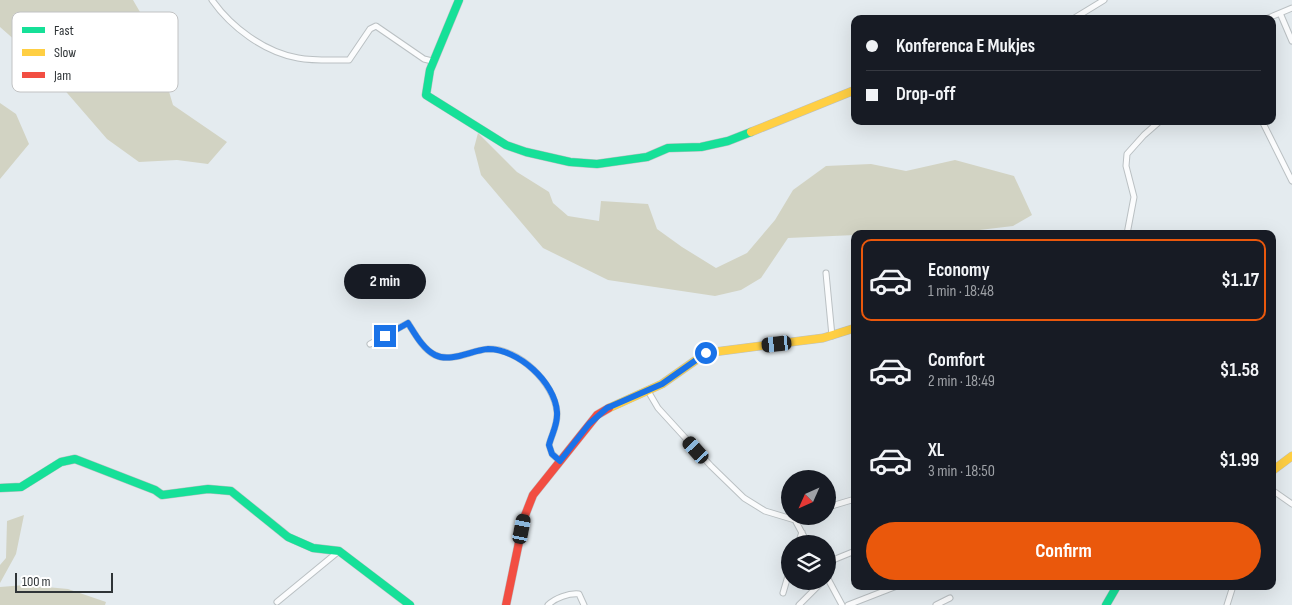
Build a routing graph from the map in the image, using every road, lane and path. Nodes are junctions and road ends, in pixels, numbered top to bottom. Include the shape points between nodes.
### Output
1 (212, 0) edge
2 (459, 0) edge
3 (1104, 0) edge
4 (1292, 8) edge
5 (1280, 13) junction
6 (1080, 15) edge
7 (1275, 15) edge
8 (1292, 41) edge
9 (432, 62) junction
10 (851, 92) edge
11 (1155, 125) edge
12 (1264, 125) edge
13 (1292, 181) edge
14 (1128, 230) edge
15 (826, 273) dead end
16 (851, 329) edge
17 (832, 336) junction
18 (370, 344) dead end
19 (648, 391) junction
20 (1292, 456) edge
21 (560, 461) junction
22 (1276, 468) edge
23 (0, 488) edge
24 (1276, 493) edge
25 (851, 500) edge
26 (1292, 504) edge
27 (836, 505) edge
28 (781, 516) edge
29 (798, 525) edge
30 (802, 532) junction
31 (801, 535) edge
32 (804, 535) edge
33 (340, 551) junction
34 (851, 553) edge
35 (836, 559) edge
36 (784, 590) edge
37 (815, 590) edge
38 (834, 590) edge
39 (886, 590) edge
40 (1115, 590) edge
41 (1232, 590) edge
42 (783, 593) dead end
43 (950, 598) dead end
44 (278, 602) dead end
45 (410, 605) edge
46 (506, 605) edge
47 (548, 605) edge
48 (584, 605) edge
49 (799, 605) edge
50 (842, 605) edge
51 (848, 605) edge
52 (936, 605) edge
53 (1106, 605) edge
54 (1227, 605) edge

1 - 9 street via 244,33 292,57 349,60 370,28 376,26
2 - 9 street via 450,28
3 - 6 street
4 - 5 street
5 - 7 street
5 - 8 street
9 - 10 street via 426,95 506,145 584,164 638,159 668,148 715,145
11 - 14 street via 1127,154 1126,166 1134,197
12 - 13 street
15 - 17 street
16 - 17 street
17 - 19 street via 706,353
18 - 21 street via 408,323 436,356 453,357 486,349 514,355 536,372 553,399 557,424 549,445 552,454
19 - 21 street via 618,402 597,415
19 - 28 street via 658,408 744,498 765,511
20 - 22 street
21 - 46 street via 529,504
23 - 33 street via 21,487 61,462 75,458 162,494 225,488 289,538 312,548
24 - 26 street
25 - 27 street
29 - 30 street
30 - 31 street
30 - 32 street
33 - 44 street
33 - 45 street
34 - 35 street
36 - 42 street
37 - 49 street
38 - 50 street
39 - 51 street
40 - 53 street
41 - 54 street
43 - 52 street
47 - 48 street via 552,600 574,593 579,594

